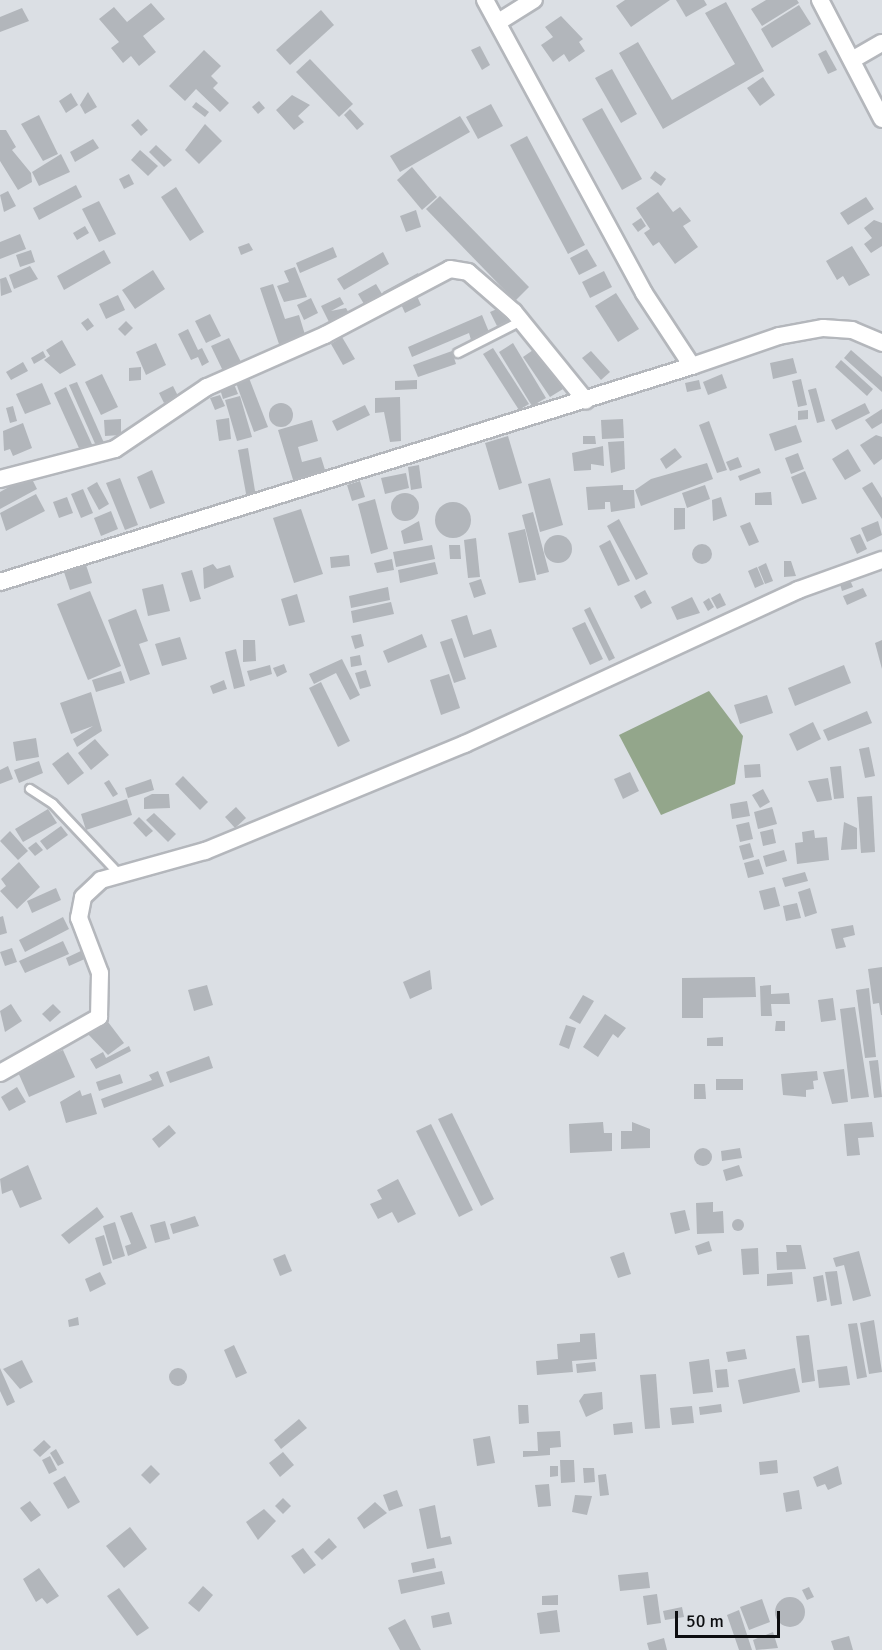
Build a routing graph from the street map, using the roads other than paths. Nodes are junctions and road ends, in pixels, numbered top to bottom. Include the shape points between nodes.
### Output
1 (485, 0) edge
2 (534, 0) edge
3 (820, 0) edge
4 (500, 21) junction
5 (882, 43) edge
6 (852, 60) junction
7 (882, 119) edge
8 (521, 321) junction
9 (882, 343) edge
10 (458, 353) dead end
11 (692, 366) junction
12 (586, 401) junction
13 (0, 478) edge
14 (882, 560) edge
15 (0, 582) edge
16 (30, 789) dead end
17 (120, 875) junction
18 (0, 1073) edge

1 - 4 street
2 - 4 street
3 - 6 street
4 - 11 street via 644,293
5 - 6 street
6 - 7 street
8 - 10 lane
8 - 12 street
8 - 13 street via 468,272 450,268 325,335 207,387 115,449
9 - 11 street via 852,330 823,328 779,336
11 - 12 street
12 - 15 street
14 - 17 street via 765,604 465,744 205,851
16 - 17 lane via 53,804
17 - 18 street via 101,880 83,897 79,918 100,973 99,1017

